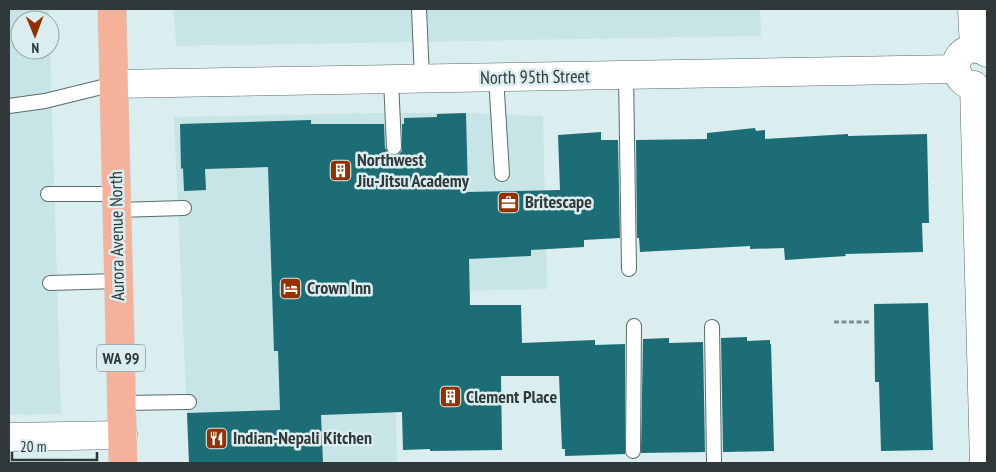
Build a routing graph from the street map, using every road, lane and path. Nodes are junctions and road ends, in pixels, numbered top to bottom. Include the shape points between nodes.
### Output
1 (112, 9) edge
2 (420, 9) edge
3 (972, 9) edge
4 (981, 50) edge
5 (626, 75) junction
6 (496, 77) junction
7 (422, 78) junction
8 (391, 79) junction
9 (972, 79) edge
10 (114, 84) junction
11 (9, 106) edge
12 (394, 147) dead end
13 (502, 174) dead end
14 (48, 194) dead end
15 (117, 202) junction
16 (184, 208) dead end
17 (629, 269) dead end
18 (119, 281) junction
19 (50, 282) dead end
20 (834, 322) dead end
21 (870, 322) dead end
22 (634, 326) dead end
23 (712, 327) dead end
24 (189, 402) dead end
25 (122, 403) junction
26 (123, 436) junction
27 (9, 437) edge
28 (634, 451) dead end
29 (123, 463) edge
30 (714, 463) edge
31 (984, 463) edge

1 - 10 highway, Aurora Avenue North / WA 99
2 - 7 lane
3 - 4 street
4 - 9 street via 962,53 956,64
5 - 6 street, North 95th Street
5 - 9 street, North 95th Street
5 - 17 lane
6 - 7 street, North 95th Street
6 - 13 lane
7 - 8 street, North 95th Street
8 - 10 street, North 95th Street
8 - 12 lane
9 - 31 street
10 - 11 lane
10 - 15 highway, Aurora Avenue North / WA 99
14 - 15 lane
15 - 16 lane
15 - 18 highway, Aurora Avenue North / WA 99
18 - 19 lane
18 - 25 highway, Aurora Avenue North / WA 99
20 - 21 path
22 - 28 lane
23 - 30 lane
24 - 25 lane
25 - 26 highway, Aurora Avenue North / WA 99
26 - 27 street
26 - 29 highway, Aurora Avenue North / WA 99

